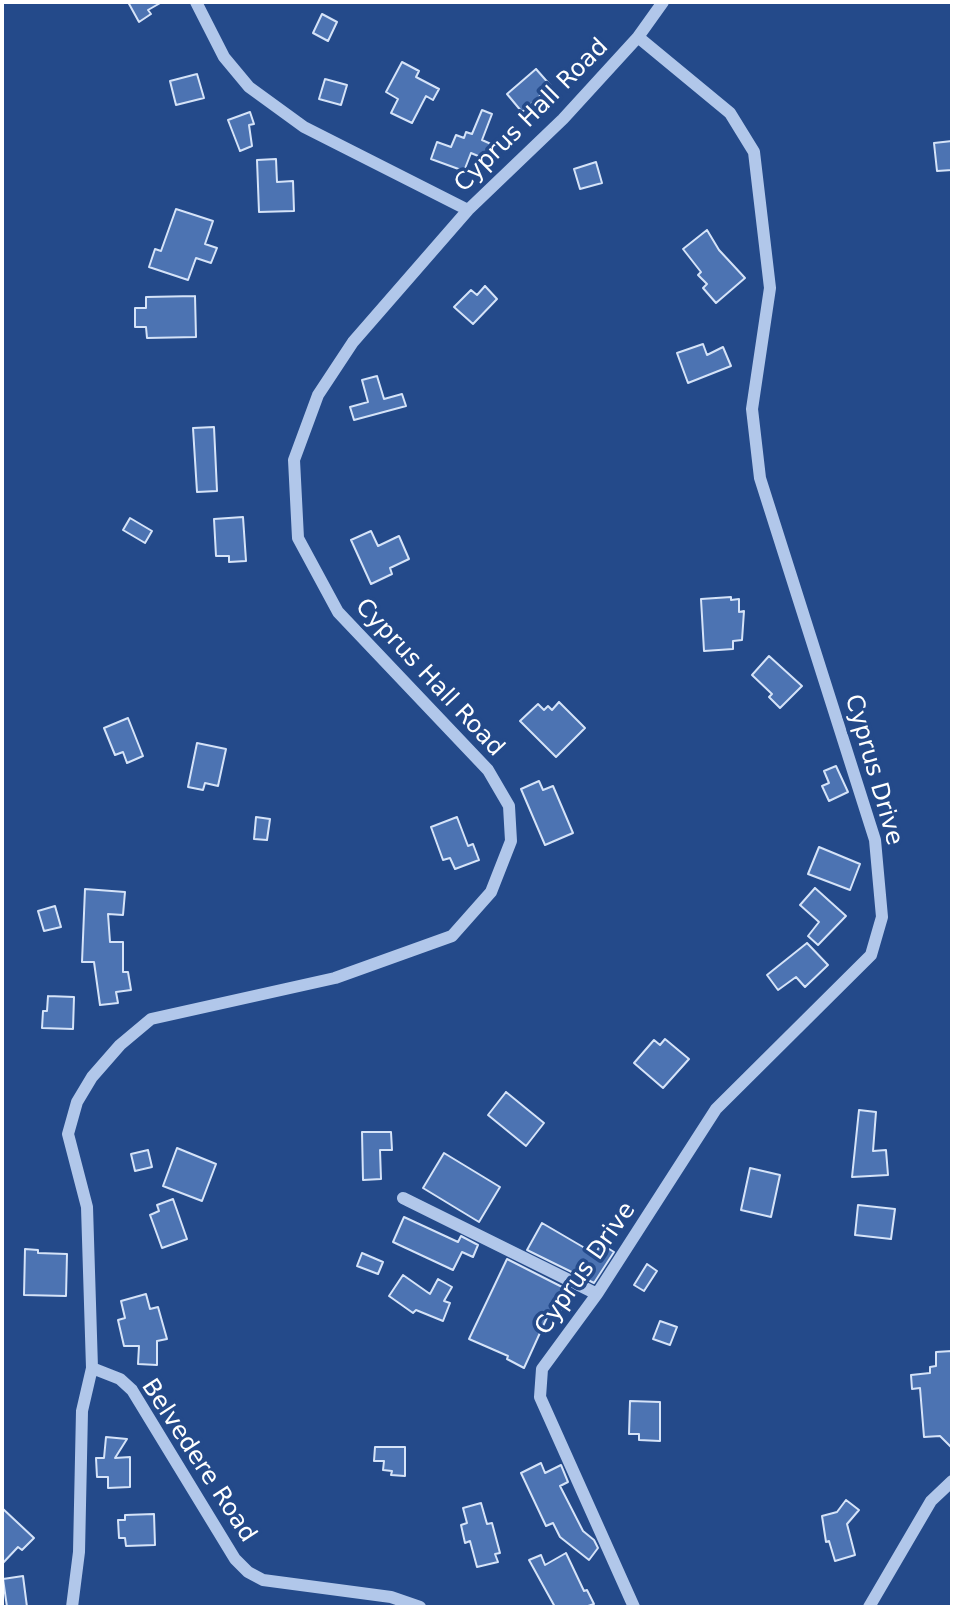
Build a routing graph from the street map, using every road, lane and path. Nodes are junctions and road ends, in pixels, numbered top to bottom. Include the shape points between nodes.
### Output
1 (196, 2) edge
2 (663, 2) edge
3 (638, 37) junction
4 (468, 210) junction
5 (403, 1198) dead end
6 (597, 1294) junction
7 (92, 1368) junction
8 (952, 1481) edge
9 (72, 1607) edge
10 (420, 1607) edge
11 (635, 1607) edge
12 (869, 1607) edge

1 - 4 street via 224,57 249,87 304,127
2 - 3 street, Cyprus Hall Road
3 - 4 street, Cyprus Hall Road via 563,120
3 - 6 street, Cyprus Drive via 730,113 754,152 770,288 752,409 760,478 875,840 882,917 871,955 716,1109
4 - 7 street, Cyprus Hall Road via 353,342 318,395 294,460 298,538 338,612 488,770 509,806 511,841 491,892 452,936 335,978 151,1020 120,1045 92,1077 77,1102 68,1134 87,1207
5 - 6 street
6 - 11 street, Cyprus Drive via 542,1369 540,1397
7 - 9 street via 82,1411 79,1552
7 - 10 street, Belvedere Road via 120,1379 132,1390 228,1548 248,1572 263,1580 391,1597
8 - 12 street via 931,1501

